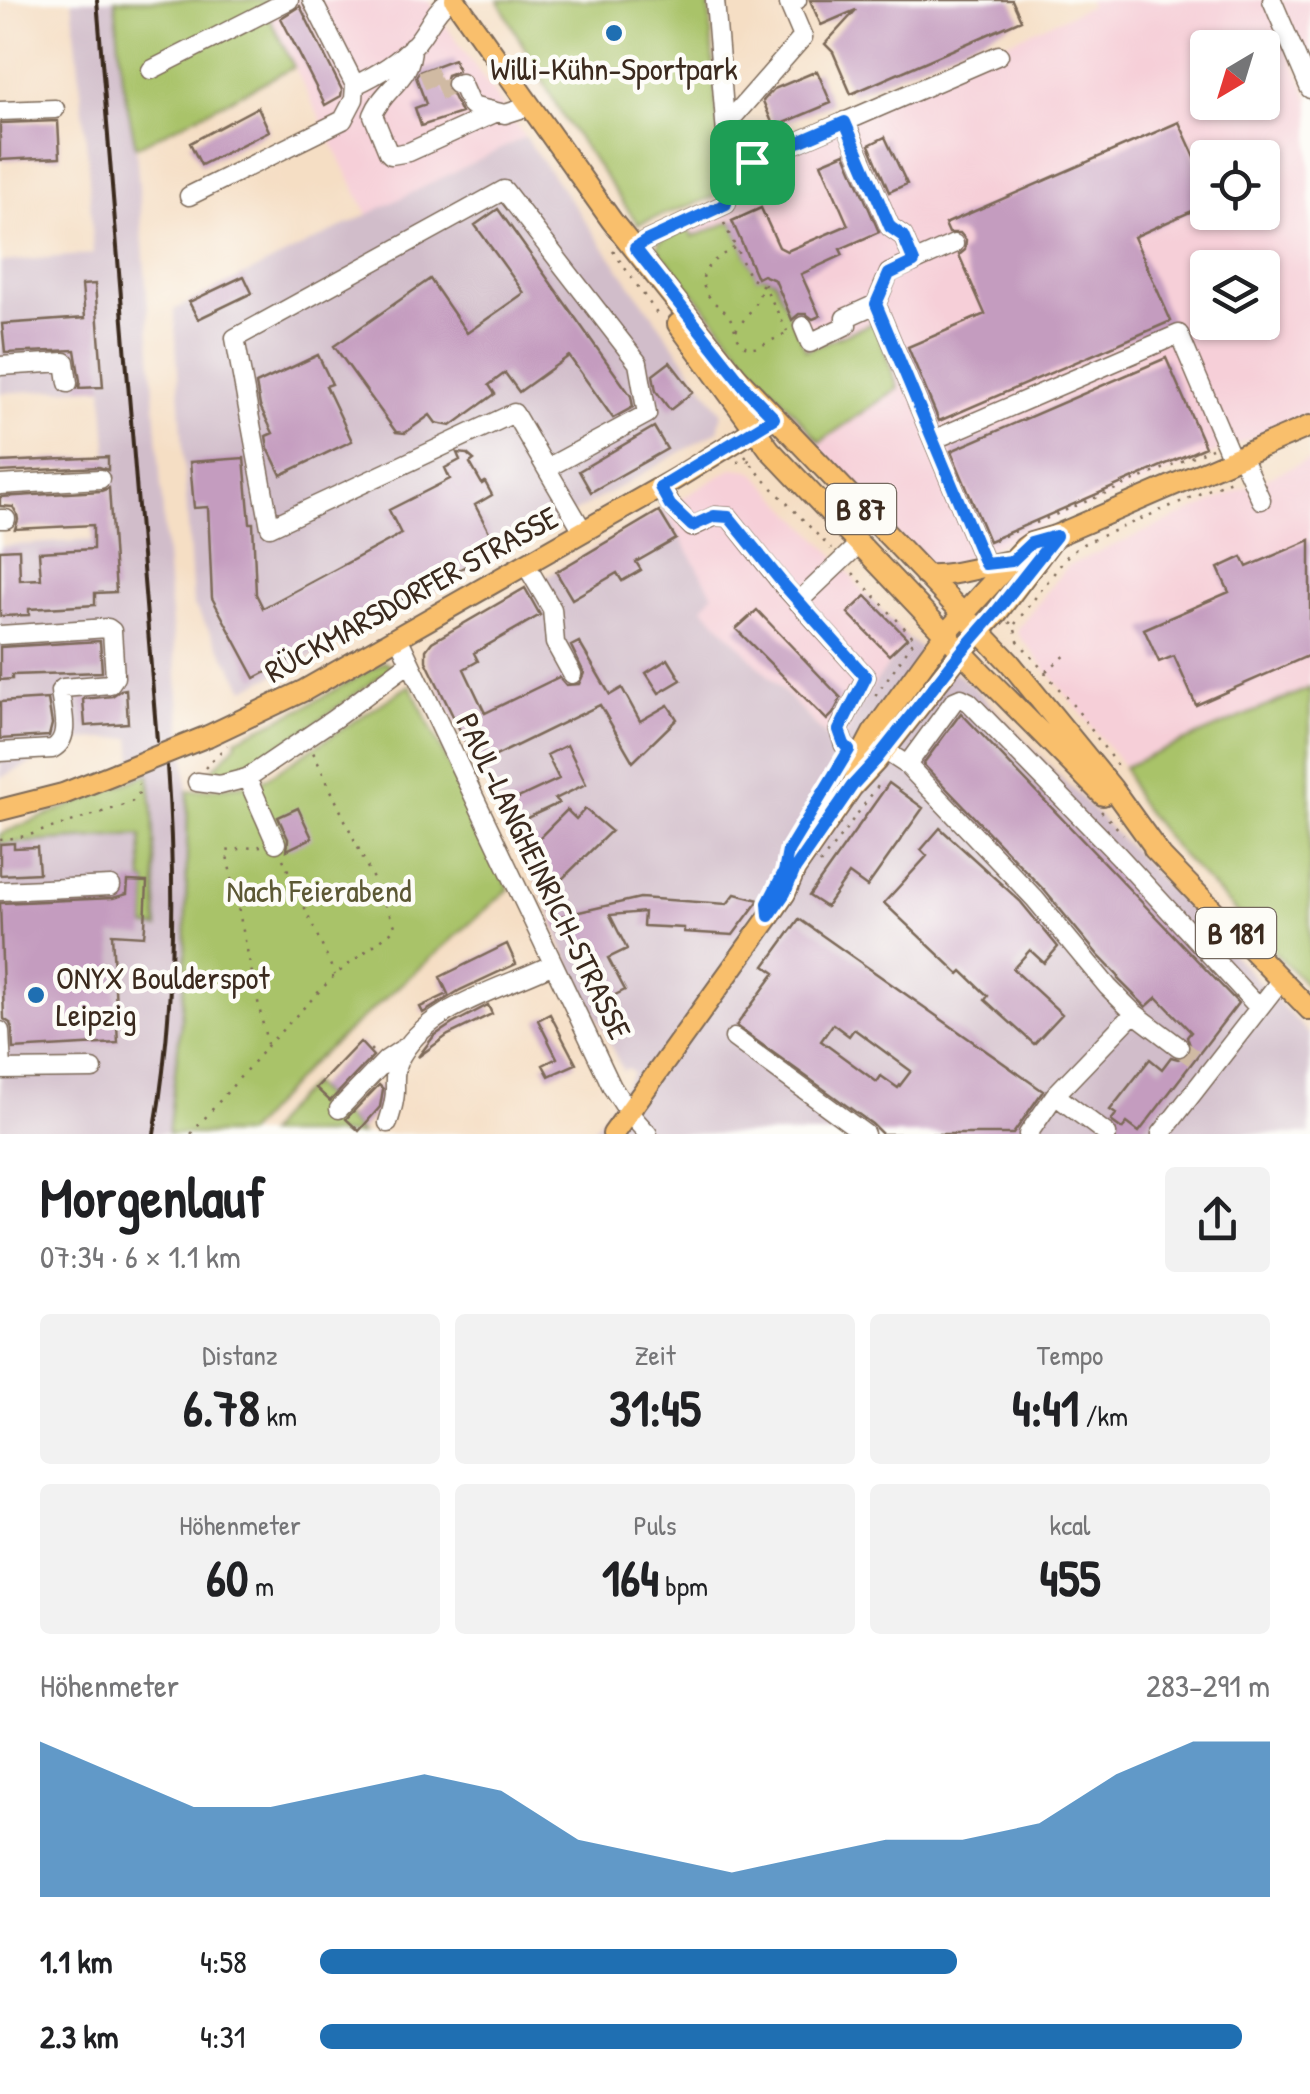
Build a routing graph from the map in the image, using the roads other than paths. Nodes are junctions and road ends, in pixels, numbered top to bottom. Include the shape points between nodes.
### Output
1 (289, 0) edge
2 (312, 0) edge
3 (452, 0) edge
4 (715, 0) edge
5 (796, 0) edge
6 (1278, 2) edge
7 (414, 44) junction
8 (999, 55) dead end
9 (427, 69) tunnel mouth
10 (150, 70) dead end
11 (456, 84) tunnel mouth
12 (355, 85) junction
13 (1310, 89) edge
14 (530, 106) junction
15 (55, 109) dead end
16 (0, 111) edge
17 (502, 113) junction
18 (845, 122) junction
19 (726, 125) junction
20 (730, 183) junction
21 (190, 196) dead end
22 (612, 221) junction
23 (954, 244) dead end
24 (635, 248) junction
25 (914, 262) junction
26 (876, 304) junction
27 (803, 326) dead end
28 (0, 366) edge
29 (68, 383) dead end
30 (774, 418) junction
31 (1310, 426) edge
32 (755, 430) junction
33 (933, 440) junction
34 (1233, 452) junction
35 (546, 468) junction
36 (100, 478) dead end
37 (0, 485) edge
38 (660, 487) junction
39 (1261, 500) dead end
40 (583, 531) junction
41 (1056, 536) junction
42 (858, 544) junction
43 (1012, 561) junction
44 (526, 564) junction
45 (985, 564) junction
46 (925, 576) junction
47 (798, 602) junction
48 (963, 614) junction
49 (980, 631) junction
50 (945, 634) junction
51 (0, 635) edge
52 (398, 637) junction
53 (962, 651) junction
54 (409, 663) junction
55 (572, 674) dead end
56 (0, 752) edge
57 (855, 756) junction
58 (896, 758) junction
59 (199, 777) road end
60 (248, 778) junction
61 (852, 786) junction
62 (63, 794) junction
63 (0, 810) edge
64 (0, 821) edge
65 (276, 844) road end
66 (1161, 856) junction
67 (111, 886) dead end
68 (0, 891) edge
69 (553, 964) junction
70 (1281, 980) junction
71 (1259, 1008) junction
72 (1310, 1010) edge
73 (1134, 1012) junction
74 (0, 1030) edge
75 (734, 1038) dead end
76 (409, 1045) junction
77 (1179, 1047) tunnel mouth
78 (93, 1068) dead end
79 (1, 1070) edge
80 (1056, 1095) junction
81 (339, 1109) dead end
82 (628, 1112) junction
83 (388, 1123) dead end
84 (1166, 1132) edge
85 (613, 1134) edge
86 (648, 1134) edge
87 (865, 1134) edge
88 (1028, 1134) edge
89 (1107, 1134) edge

1 - 10 street
2 - 12 street
3 - 7 street
3 - 14 main road, B 87
4 - 19 street
5 - 19 street via 789,4 804,38
6 - 13 street
7 - 9 street
7 - 12 street
7 - 17 street via 410,66 372,115 392,156
8 - 18 street
11 - 17 street via 471,106
12 - 21 street via 344,120
14 - 17 street
14 - 22 main road, B 87
15 - 16 street
18 - 20 street via 752,162
18 - 25 street via 890,227 903,236
19 - 20 street
20 - 24 street via 726,204
22 - 24 main road, B 87
22 - 32 main road, B 87
23 - 25 street
24 - 30 main road, B 87
25 - 26 street via 889,274
26 - 27 street via 810,343
26 - 33 street
28 - 29 street via 65,362
30 - 32 main road, RÜCKMARSDORFER STRASSE
30 - 46 main road, B 87
31 - 34 main road
32 - 38 main road, RÜCKMARSDORFER STRASSE
32 - 42 main road, B 87
33 - 34 street via 1179,334
33 - 45 street
34 - 39 street
34 - 41 main road
35 - 35 street via 514,413 270,527 235,338 504,190 638,363 647,414
35 - 40 street
36 - 37 street
38 - 40 main road, RÜCKMARSDORFER STRASSE
38 - 47 street via 692,526 729,517
40 - 44 main road, RÜCKMARSDORFER STRASSE
41 - 43 main road via 1031,543
41 - 49 main road
42 - 47 street
42 - 50 main road, B 87
43 - 45 main road
43 - 48 main road
44 - 52 main road, RÜCKMARSDORFER STRASSE
44 - 55 street via 552,608 555,642
45 - 46 main road
46 - 48 main road, B 181
47 - 57 street via 866,677 839,730
48 - 49 main road, B 181
48 - 50 main road
49 - 53 main road
49 - 66 main road, B 181
50 - 53 main road, B 87
50 - 57 main road
51 - 56 street via 108,628 114,676 110,684 60,691 60,746
52 - 54 street, PAUL-LANGHEINRICH-STRASSE
52 - 62 main road, RÜCKMARSDORFER STRASSE, bridge via 217,742
53 - 58 main road
53 - 66 main road, B 181
54 - 60 street
54 - 69 street, PAUL-LANGHEINRICH-STRASSE
57 - 61 main road
58 - 61 main road
58 - 71 street via 954,701 970,702
58 - 73 street via 1036,900
59 - 60 street via 220,785
60 - 65 street
61 - 82 main road via 777,905
62 - 63 main road, RÜCKMARSDORFER STRASSE
62 - 64 main road, RÜCKMARSDORFER STRASSE
66 - 70 main road, B 181
67 - 68 street
69 - 76 street via 441,1014
69 - 82 street, PAUL-LANGHEINRICH-STRASSE
70 - 71 street
70 - 72 main road, B 181
71 - 84 street via 1203,1065
73 - 77 street
73 - 80 street
74 - 79 street
75 - 87 street
76 - 81 street
76 - 83 street via 397,1064
78 - 79 street
80 - 88 street
80 - 89 street
82 - 85 main road
82 - 86 street, PAUL-LANGHEINRICH-STRASSE

